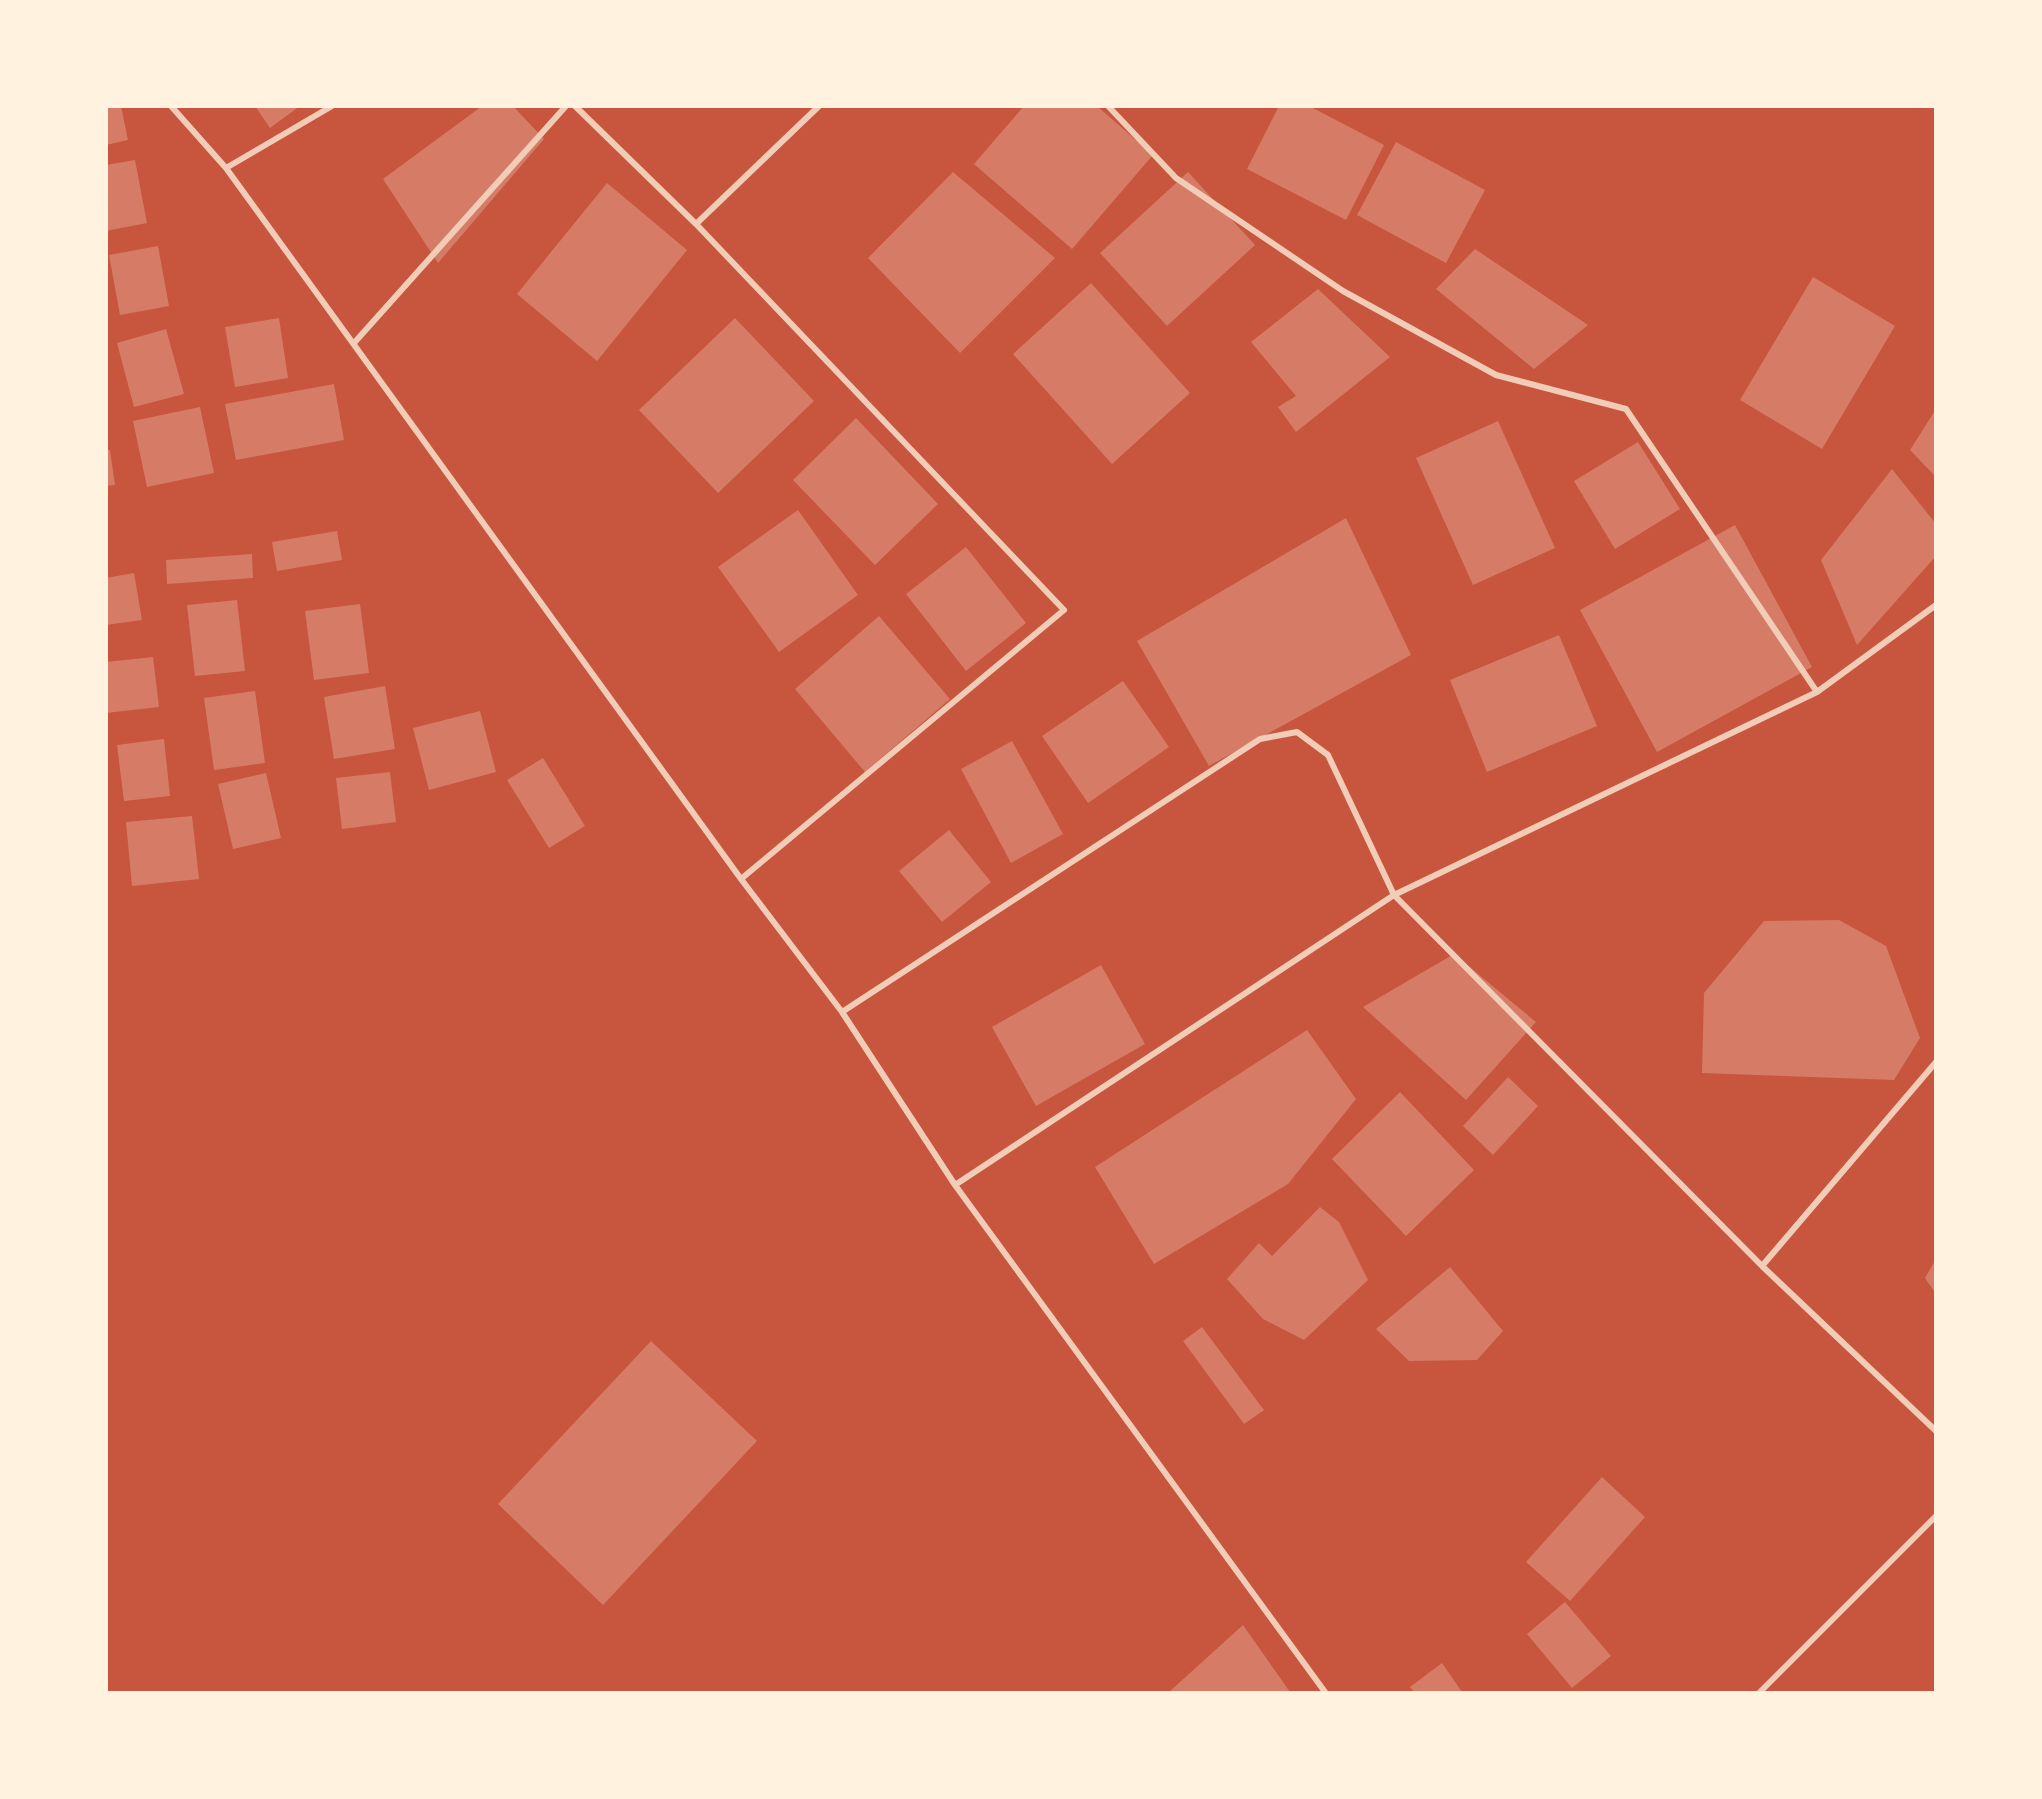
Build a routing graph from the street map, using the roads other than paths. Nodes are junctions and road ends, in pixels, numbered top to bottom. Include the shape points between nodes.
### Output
1 (171, 106) edge
2 (332, 106) edge
3 (566, 106) edge
4 (575, 106) edge
5 (819, 106) edge
6 (1108, 106) edge
7 (226, 168) junction
8 (696, 224) junction
9 (354, 343) junction
10 (1935, 605) edge
11 (1817, 692) junction
12 (741, 879) junction
13 (1394, 895) junction
14 (842, 1012) junction
15 (1935, 1062) edge
16 (955, 1185) junction
17 (1762, 1266) junction
18 (1935, 1431) edge
19 (1935, 1516) edge
20 (1325, 1692) edge
21 (1761, 1692) edge

1 - 7 street
2 - 7 street
3 - 9 street
4 - 8 street
5 - 8 street
6 - 11 street via 1176,178 1343,291 1496,375 1626,409
7 - 9 street
8 - 12 street via 1064,610
9 - 12 street
10 - 11 street
11 - 13 street
12 - 14 street
13 - 14 street via 1328,755 1297,732 1260,740
13 - 16 street
13 - 17 street
14 - 16 street
15 - 17 street
16 - 20 street
17 - 18 street
19 - 21 street

